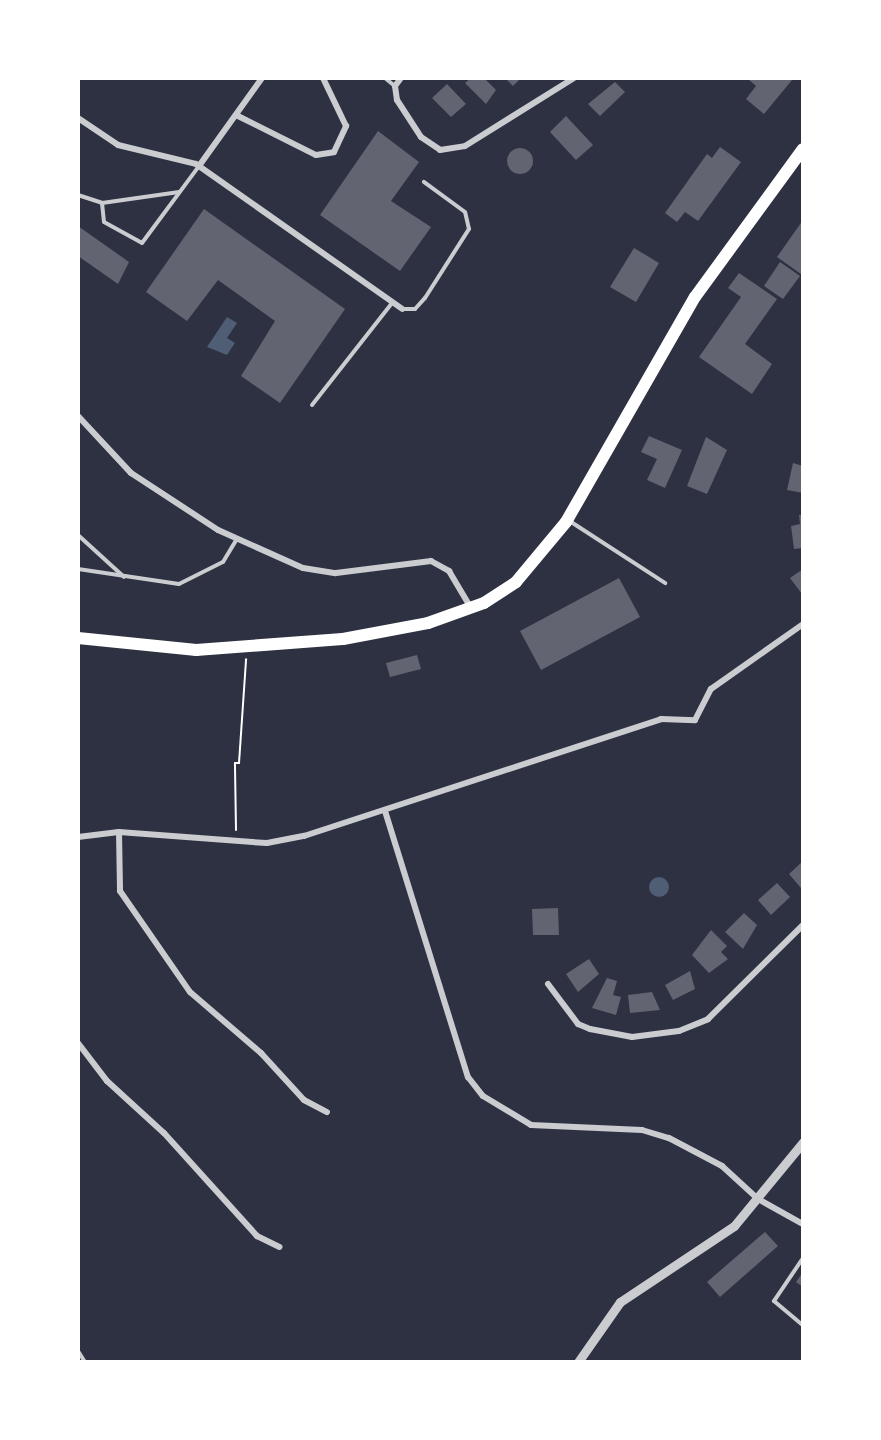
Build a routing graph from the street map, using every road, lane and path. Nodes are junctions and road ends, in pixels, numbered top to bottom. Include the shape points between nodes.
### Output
1 (262, 78) edge
2 (323, 78) edge
3 (385, 78) edge
4 (401, 78) edge
5 (574, 78) edge
6 (394, 86) junction
7 (236, 115) junction
8 (78, 118) edge
9 (803, 148) edge
10 (199, 166) junction
11 (424, 182) dead end
12 (180, 191) junction
13 (78, 195) edge
14 (102, 203) junction
15 (393, 302) junction
16 (402, 309) joint
17 (312, 405) dead end
18 (78, 416) edge
19 (568, 519) junction
20 (78, 535) edge
21 (237, 539) junction
22 (78, 569) edge
23 (126, 578) junction
24 (665, 583) dead end
25 (471, 609) junction
26 (803, 624) edge
27 (78, 638) edge
28 (247, 649) junction
29 (385, 811) junction
30 (119, 832) junction
31 (78, 837) edge
32 (235, 842) junction
33 (803, 925) edge
34 (548, 984) dead end
35 (78, 1043) edge
36 (327, 1112) dead end
37 (803, 1142) edge
38 (758, 1199) junction
39 (803, 1224) edge
40 (280, 1247) dead end
41 (803, 1258) edge
42 (803, 1325) edge
43 (78, 1352) edge
44 (85, 1362) edge
45 (578, 1362) edge

1 - 7 street
2 - 7 street via 346,126 334,152 316,155
3 - 6 lane
4 - 6 street
5 - 6 street via 465,146 440,150 408,120
7 - 10 street
8 - 10 street via 118,145 174,154
9 - 19 main road via 694,297
10 - 12 lane
10 - 15 street
11 - 16 lane via 465,212 469,229 425,298 415,309
12 - 14 lane
12 - 14 lane via 142,243 104,222
13 - 14 lane
15 - 16 street
15 - 17 lane
18 - 21 street via 131,473 193,517
19 - 24 lane
19 - 25 main road via 526,572
20 - 23 lane
21 - 23 lane via 223,562 206,575 179,584
21 - 25 street via 303,568 336,573 417,559 431,561 449,572
22 - 23 lane
25 - 28 main road via 429,623
26 - 29 street via 711,689 695,720 661,719
27 - 28 main road
28 - 32 path via 239,763 234,763
29 - 32 street via 284,840
29 - 38 street via 468,1077 483,1096 531,1125 642,1130 669,1138 722,1166
30 - 31 street
30 - 32 street
30 - 36 street via 120,891 190,992 261,1053 304,1100
33 - 34 street via 708,1019 679,1031 632,1037 590,1029 578,1024
35 - 40 street via 107,1082 164,1133 257,1236
37 - 38 street
38 - 39 street
38 - 45 street via 734,1226 620,1302
41 - 42 lane via 774,1301
43 - 44 lane

